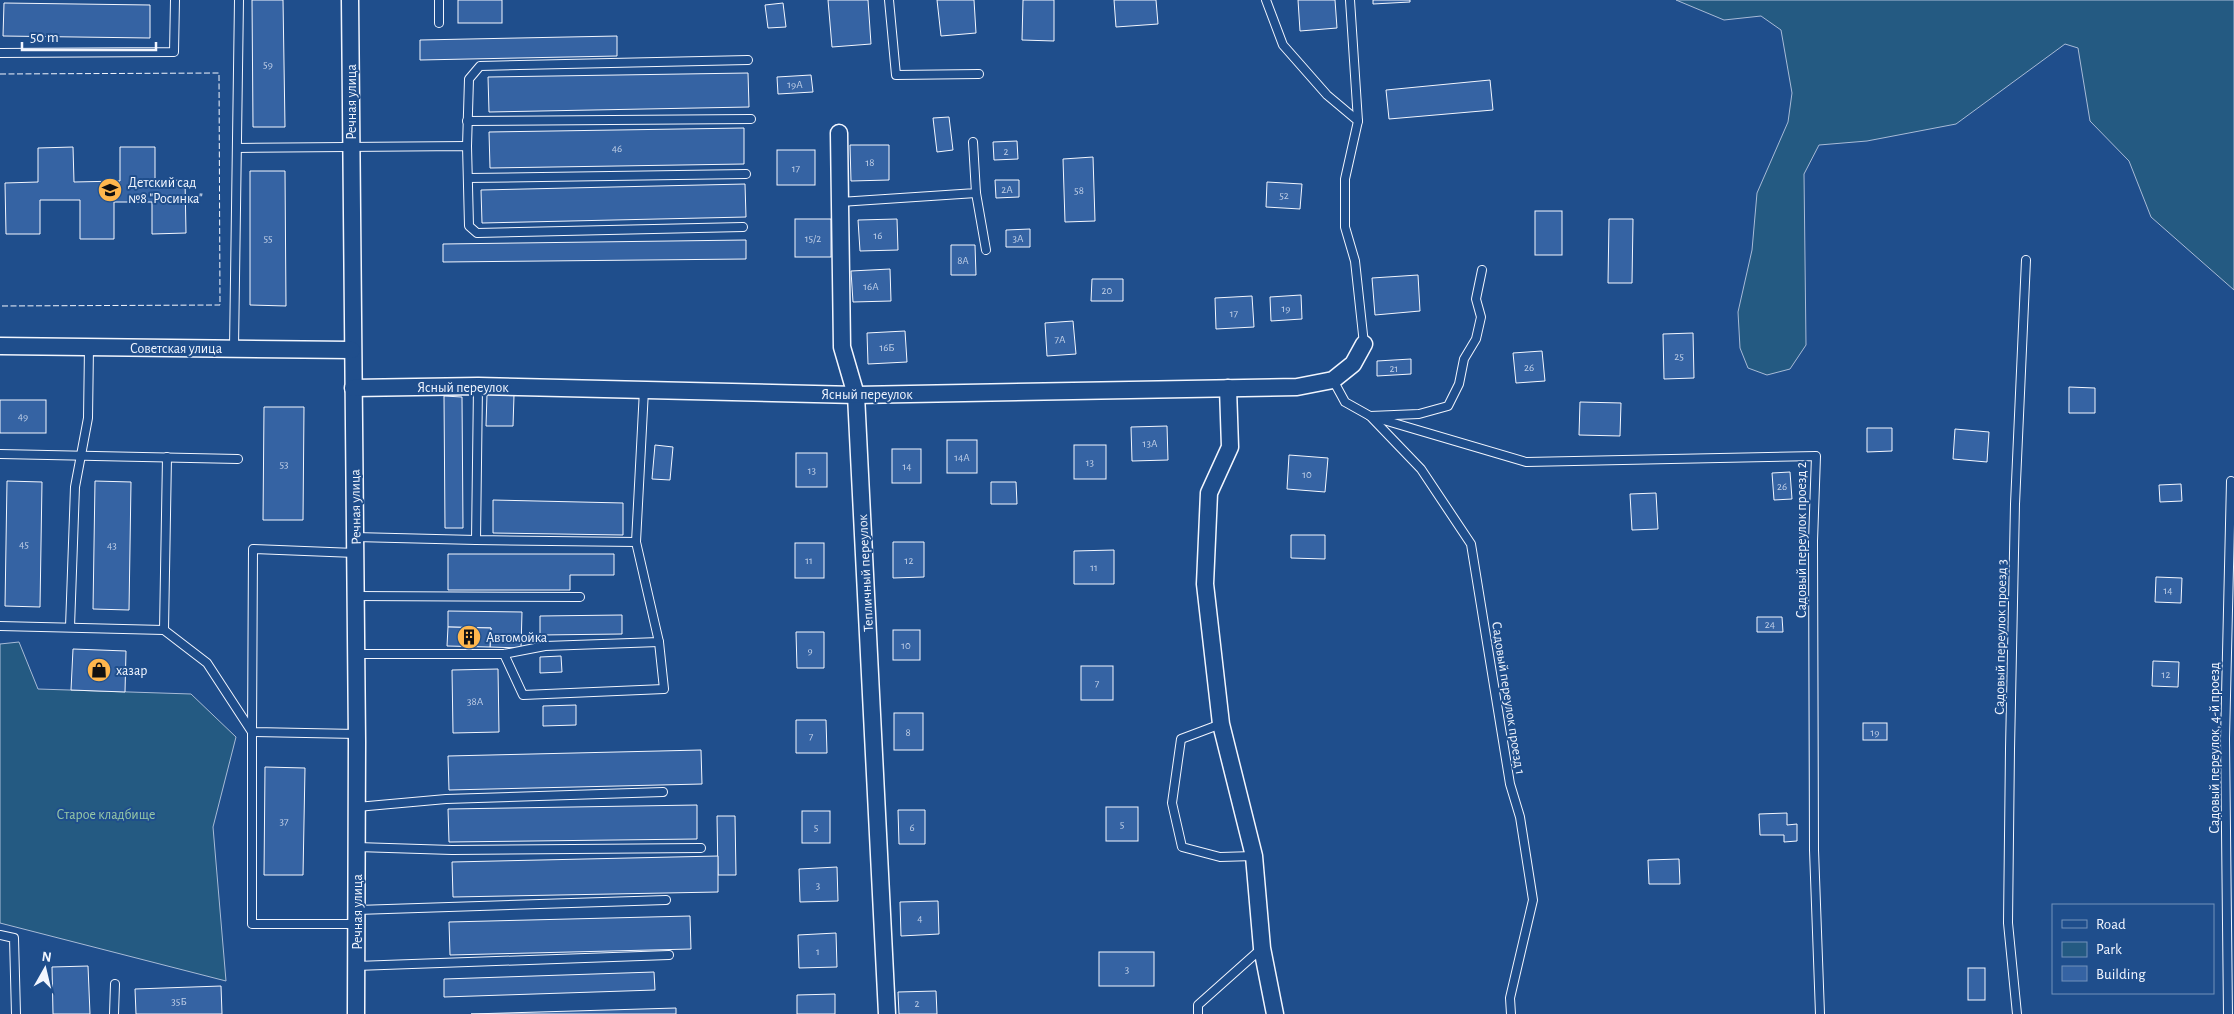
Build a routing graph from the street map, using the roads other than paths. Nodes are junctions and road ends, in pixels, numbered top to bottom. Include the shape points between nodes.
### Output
1 (175, 0) edge
2 (239, 0) edge
3 (350, 0) edge
4 (439, 0) edge
5 (889, 0) edge
6 (1266, 0) edge
7 (1350, 0) edge
8 (439, 23) dead end
9 (0, 53) edge
10 (748, 60) dead end
11 (979, 74) dead end
12 (751, 119) dead end
13 (1358, 121) junction
14 (467, 122) junction
15 (839, 133) dead end
16 (973, 142) dead end
17 (467, 146) junction
18 (237, 148) junction
19 (351, 148) junction
20 (746, 174) dead end
21 (468, 178) junction
22 (976, 193) junction
23 (840, 202) junction
24 (742, 227) dead end
25 (986, 250) dead end
26 (2026, 260) dead end
27 (1482, 270) dead end
28 (1364, 344) joint
29 (0, 346) edge
30 (89, 347) junction
31 (234, 348) junction
32 (352, 350) junction
33 (1333, 380) junction
34 (478, 386) junction
35 (352, 388) junction
36 (1228, 388) junction
37 (644, 390) junction
38 (856, 395) junction
39 (1370, 416) junction
40 (0, 454) edge
41 (81, 454) junction
42 (167, 457) junction
43 (238, 459) dead end
44 (2231, 481) dead end
45 (355, 536) junction
46 (476, 540) junction
47 (636, 542) junction
48 (356, 553) junction
49 (356, 596) junction
50 (580, 597) dead end
51 (0, 626) edge
52 (70, 627) junction
53 (164, 630) junction
54 (659, 642) junction
55 (356, 654) junction
56 (504, 654) junction
57 (1221, 724) junction
58 (252, 732) junction
59 (357, 734) junction
60 (663, 792) dead end
61 (357, 807) junction
62 (357, 847) junction
63 (701, 848) dead end
64 (1254, 856) junction
65 (666, 900) dead end
66 (357, 917) junction
67 (0, 935) edge
68 (1262, 948) junction
69 (669, 955) dead end
70 (356, 966) junction
71 (115, 984) dead end
72 (16, 1014) edge
73 (114, 1014) edge
74 (356, 1014) edge
75 (887, 1014) edge
76 (1198, 1014) edge
77 (1274, 1014) edge
78 (1510, 1014) edge
79 (1820, 1014) edge
80 (2017, 1014) edge
81 (2228, 1014) edge

1 - 9 lane via 174,52
2 - 18 lane
3 - 19 street, Речная улица
4 - 8 lane
5 - 11 lane via 896,75
6 - 13 lane via 1283,45 1327,96
7 - 13 lane
10 - 14 lane via 480,66 469,79
12 - 14 lane
13 - 28 lane via 1345,179 1345,228 1355,261
14 - 17 lane
15 - 23 street, Тепличный переулок
16 - 22 lane
17 - 19 lane
17 - 21 lane
18 - 19 lane
18 - 31 lane
19 - 32 street, Речная улица
20 - 21 lane
21 - 24 lane via 469,226 477,233
22 - 23 lane
22 - 25 lane
23 - 38 street, Тепличный переулок via 842,347
26 - 80 lane, Садовый переулок проезд 3 via 2015,504 2008,923
27 - 39 lane via 1476,299 1481,317 1476,339 1464,359 1459,384 1448,406 1419,414
28 - 33 street, Ясный переулок via 1353,364
29 - 30 street, Советская улица
30 - 31 street, Советская улица
30 - 41 lane via 88,418
31 - 32 street, Советская улица
32 - 35 street, Речная улица
33 - 36 street, Ясный переулок via 1297,387
33 - 39 lane via 1345,402
34 - 35 street, Ясный переулок
34 - 37 street, Ясный переулок
34 - 46 lane
35 - 45 street, Речная улица
36 - 38 street, Ясный переулок
36 - 57 street via 1230,447 1209,493 1205,584
37 - 38 street, Ясный переулок
37 - 47 lane
38 - 75 street, Тепличный переулок
39 - 78 lane, Садовый переулок проезд 1 via 1420,469 1471,544 1510,784 1520,816 1533,900 1510,998
39 - 79 lane, Садовый переулок проезд 2 via 1526,462 1816,456 1813,541 1814,850
40 - 41 lane
41 - 42 lane
41 - 52 lane via 75,487
42 - 43 lane
42 - 53 lane
44 - 81 lane, Садовый переулок, 4-й проезд via 2225,739
45 - 46 lane
45 - 48 street, Речная улица
46 - 47 lane
47 - 54 lane
48 - 49 street, Речная улица
48 - 58 lane via 253,549
49 - 50 lane
49 - 55 street, Речная улица
51 - 52 lane
52 - 53 lane
53 - 58 lane via 207,663
54 - 56 lane via 545,646
54 - 56 lane via 664,689 524,695
55 - 56 lane
55 - 59 street, Речная улица
57 - 64 street
57 - 64 lane via 1181,739 1172,803 1182,847 1220,857
58 - 59 lane
58 - 66 lane via 252,924
59 - 61 street, Речная улица
60 - 61 lane via 446,799
61 - 62 street, Речная улица
62 - 63 lane via 452,850
62 - 66 street, Речная улица
64 - 68 street
65 - 66 lane
66 - 70 street, Речная улица
67 - 72 lane via 14,938
68 - 76 lane via 1198,1005
68 - 77 street
69 - 70 lane
70 - 74 street, Речная улица
71 - 73 lane

